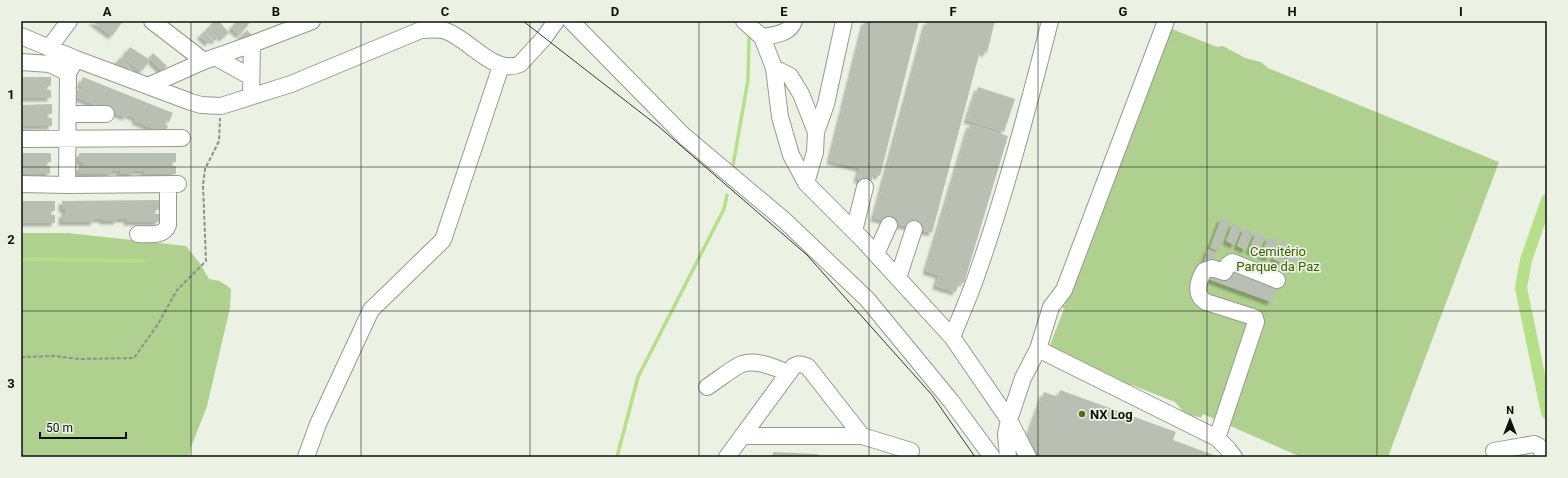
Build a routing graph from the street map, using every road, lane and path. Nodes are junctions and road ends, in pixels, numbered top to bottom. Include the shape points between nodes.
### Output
1 (69, 21) edge
2 (152, 21) edge
3 (556, 21) edge
4 (571, 21) edge
5 (744, 21) edge
6 (794, 21) edge
7 (844, 21) edge
8 (1050, 21) edge
9 (1166, 21) edge
10 (300, 23) edge
11 (21, 36) edge
12 (762, 37) junction
13 (252, 44) junction
14 (49, 48) junction
15 (76, 59) junction
16 (209, 59) junction
17 (21, 62) edge
18 (501, 66) junction
19 (774, 68) junction
20 (68, 73) junction
21 (251, 77) junction
22 (148, 86) junction
23 (251, 96) junction
24 (221, 106) junction
25 (68, 114) junction
26 (106, 114) dead end
27 (816, 132) junction
28 (68, 138) junction
29 (182, 138) dead end
30 (21, 139) edge
31 (806, 183) junction
32 (21, 184) edge
33 (67, 185) junction
34 (865, 187) dead end
35 (890, 225) dead end
36 (914, 229) dead end
37 (854, 230) junction
38 (138, 234) dead end
39 (876, 254) junction
40 (898, 278) junction
41 (1277, 280) dead end
42 (952, 337) junction
43 (1038, 349) junction
44 (21, 357) edge
45 (789, 373) junction
46 (707, 387) dead end
47 (1009, 420) junction
48 (742, 436) junction
49 (862, 436) junction
50 (1217, 438) junction
51 (911, 451) dead end
52 (1494, 451) dead end
53 (306, 457) edge
54 (727, 457) edge
55 (992, 457) edge
56 (1008, 457) edge
57 (1028, 457) edge
58 (1234, 457) edge
59 (1543, 457) edge

1 - 14 street
2 - 16 street
3 - 18 street via 520,64
4 - 55 street via 684,136 784,220 867,299 951,401
5 - 12 street
6 - 12 street via 793,26 783,32
7 - 27 street via 826,104
8 - 42 street via 1010,168 974,281
9 - 43 street via 1064,290 1051,307
10 - 13 street
11 - 14 street
12 - 19 street
13 - 16 street
13 - 21 street
14 - 15 street
15 - 20 street
15 - 22 street
16 - 21 street
16 - 22 street
17 - 20 street via 50,64
18 - 23 street via 445,30 421,30 291,84
18 - 53 street via 443,240 371,310 318,424
19 - 27 street via 790,76 801,94
19 - 31 street via 780,117 791,155
20 - 25 street
21 - 23 street
22 - 24 street via 190,102
23 - 24 street
24 - 44 path via 219,142 205,169 203,185 206,261 177,290 158,324 134,358
25 - 26 street
25 - 28 street
27 - 31 street via 815,152
28 - 29 street
28 - 30 street
28 - 33 street
31 - 37 street
32 - 33 street
33 - 38 street via 173,184 167,229 161,233
34 - 37 street
35 - 39 street
36 - 40 street
37 - 39 street
39 - 40 street
40 - 42 street
41 - 50 street via 1232,262 1224,272 1212,268 1204,271 1202,276 1198,289 1201,299 1250,316 1256,322
42 - 47 street
43 - 47 street via 1023,378
43 - 50 street
45 - 46 street via 754,362 742,364
45 - 48 street
45 - 49 street via 798,364 808,366
47 - 56 street via 1006,434
47 - 57 street
48 - 49 street
48 - 54 street
49 - 51 street
50 - 58 street
52 - 59 street via 1534,444 1542,449

